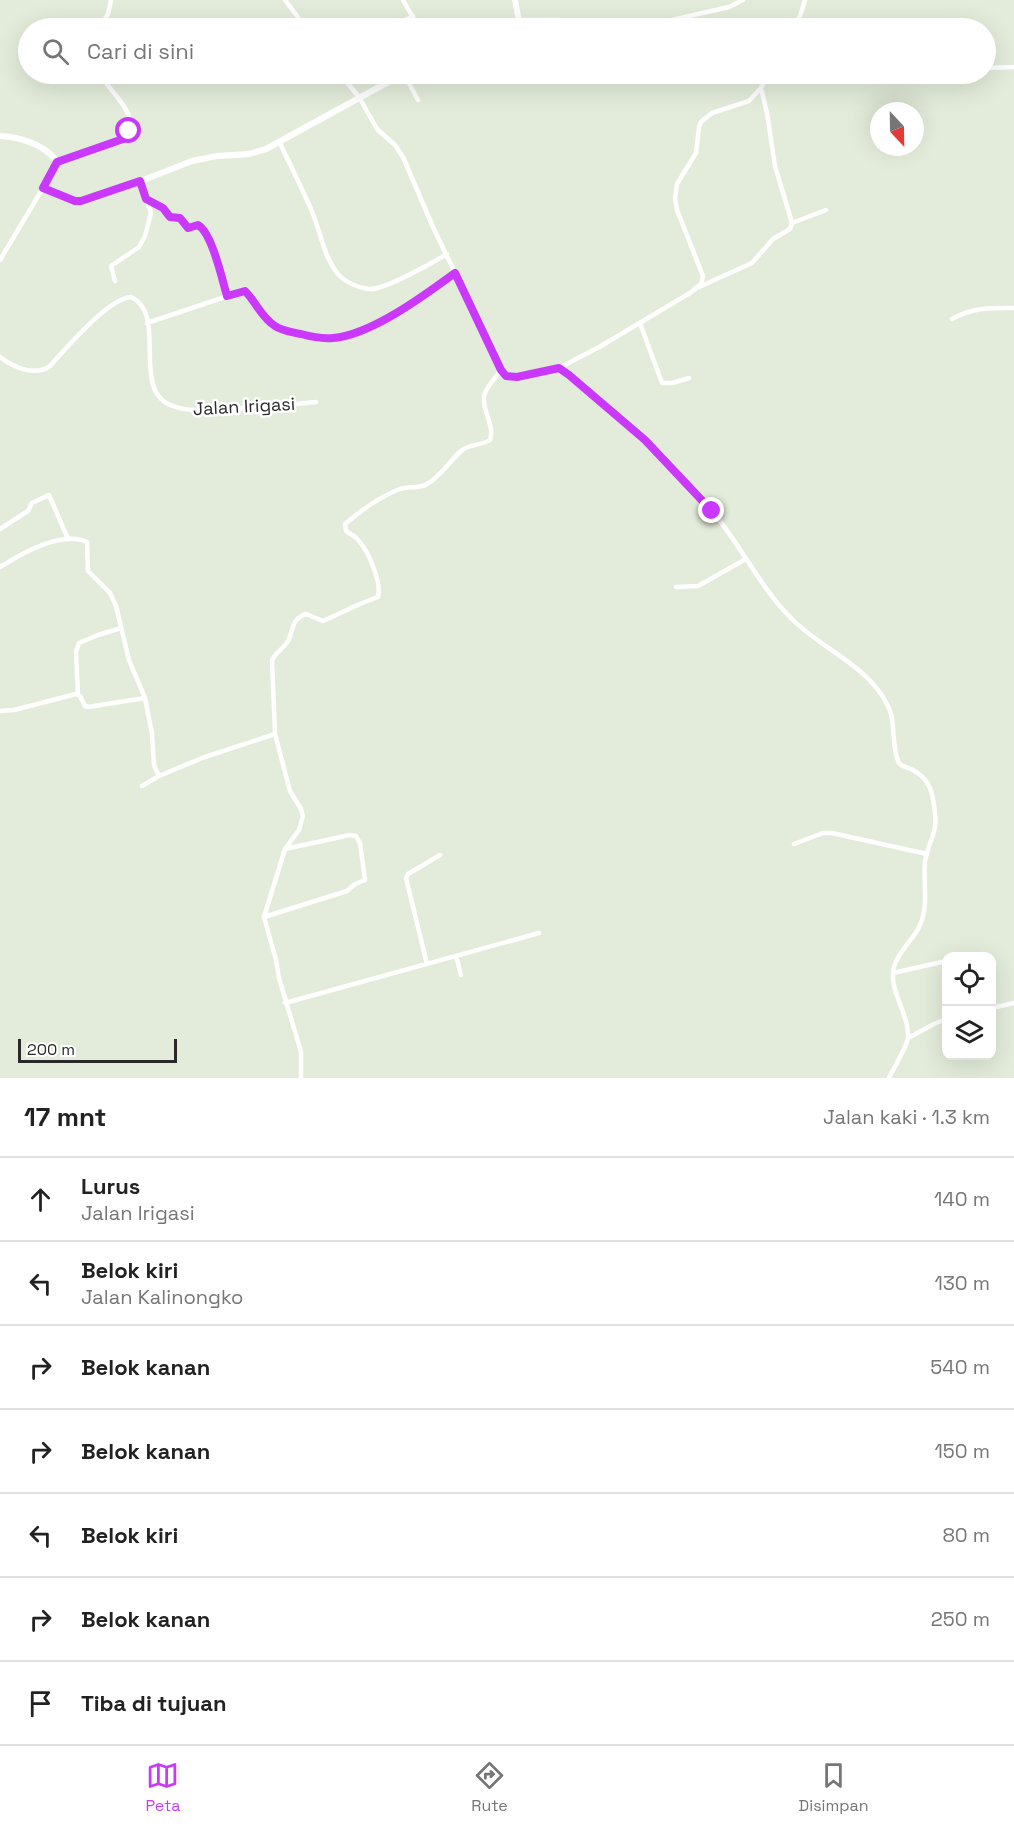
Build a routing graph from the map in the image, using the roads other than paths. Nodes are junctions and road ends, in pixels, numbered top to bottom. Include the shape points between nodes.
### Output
1 (111, 0) edge
2 (285, 0) edge
3 (403, 0) edge
4 (515, 0) edge
5 (743, 0) edge
6 (805, 0) edge
7 (413, 16) joint
8 (105, 18) edge
9 (298, 18) edge
10 (409, 18) edge
11 (519, 18) edge
12 (681, 18) edge
13 (799, 18) edge
14 (1014, 67) edge
15 (996, 68) edge
16 (106, 84) edge
17 (349, 84) edge
18 (382, 84) edge
19 (406, 84) edge
20 (763, 84) edge
21 (761, 88) junction
22 (360, 97) junction
23 (418, 100) dead end
24 (0, 136) edge
25 (280, 143) junction
26 (57, 162) junction
27 (140, 181) junction
28 (43, 188) junction
29 (146, 199) junction
30 (826, 210) dead end
31 (792, 223) junction
32 (447, 254) junction
33 (0, 260) edge
34 (455, 273) junction
35 (114, 281) dead end
36 (698, 287) junction
37 (227, 296) junction
38 (1014, 308) edge
39 (952, 320) dead end
40 (640, 322) junction
41 (147, 323) junction
42 (0, 357) edge
43 (559, 368) junction
44 (501, 370) junction
45 (689, 378) dead end
46 (316, 402) dead end
47 (0, 529) edge
48 (68, 539) junction
49 (746, 559) junction
50 (0, 567) edge
51 (676, 587) dead end
52 (121, 628) junction
53 (78, 694) junction
54 (145, 698) junction
55 (0, 711) edge
56 (276, 734) junction
57 (159, 776) junction
58 (142, 786) dead end
59 (794, 844) dead end
60 (285, 849) junction
61 (927, 854) junction
62 (440, 855) dead end
63 (264, 916) junction
64 (539, 933) dead end
65 (456, 956) junction
66 (942, 962) edge
67 (427, 964) junction
68 (893, 973) junction
69 (462, 975) dead end
70 (285, 1003) junction
71 (1014, 1003) edge
72 (996, 1007) edge
73 (942, 1021) edge
74 (908, 1038) junction
75 (300, 1078) edge
76 (889, 1078) edge

1 - 8 street
2 - 9 street
3 - 7 street
4 - 11 street
5 - 12 street
6 - 13 street
7 - 10 street
14 - 15 street
16 - 26 street via 127,109 127,134 123,139
17 - 22 street
18 - 22 street
19 - 23 street
20 - 21 street
21 - 31 street via 775,166
21 - 36 street via 749,101 702,120 694,156 677,184 675,202 703,276
22 - 25 street
22 - 32 street via 375,126 403,157
24 - 26 street via 31,142
25 - 27 street via 249,154 202,159
25 - 32 street via 338,275 375,289
26 - 28 street
27 - 28 street via 81,201
27 - 29 street
28 - 33 street
29 - 35 street via 151,213 143,240 111,266
29 - 37 street via 170,217 180,218 188,228 203,228
30 - 31 street
31 - 36 street via 752,263
32 - 34 street
34 - 37 street via 369,327 335,338 278,328 262,315 246,292
34 - 44 street
36 - 40 street
37 - 41 street
38 - 39 street via 974,309
40 - 43 street
40 - 45 street via 662,383
41 - 42 street, Jalan Irigasi via 139,302 123,298 88,326 49,367 34,371
41 - 46 street, Jalan Irigasi via 152,381 157,394 172,406 195,410
43 - 44 street via 508,377
43 - 49 street via 660,454 712,511
44 - 56 street via 484,395 490,440 463,449 428,484 393,492 345,524 346,531 367,553 379,596 323,621 306,614 296,620 287,642 272,660
47 - 48 street via 28,511 32,503 49,495
48 - 50 street via 39,546
48 - 52 street via 87,542 88,571 113,597
49 - 51 street via 698,586
49 - 61 street via 792,620 868,679 885,700 892,717 899,762 923,776 930,786 936,826
52 - 53 street via 79,643
52 - 54 street
53 - 54 street via 87,707
53 - 55 street
54 - 57 street
56 - 57 street
56 - 60 street via 290,791 303,816 299,830
57 - 58 street
59 - 61 street via 832,833
60 - 63 street
60 - 63 street via 356,836 365,880 347,891
61 - 68 street via 923,917 896,960
62 - 67 street via 406,878
63 - 70 street
64 - 65 street
65 - 67 street
65 - 69 street
66 - 68 street
67 - 70 street
68 - 74 street
70 - 75 street via 301,1052
71 - 72 street
73 - 74 street
74 - 76 street

